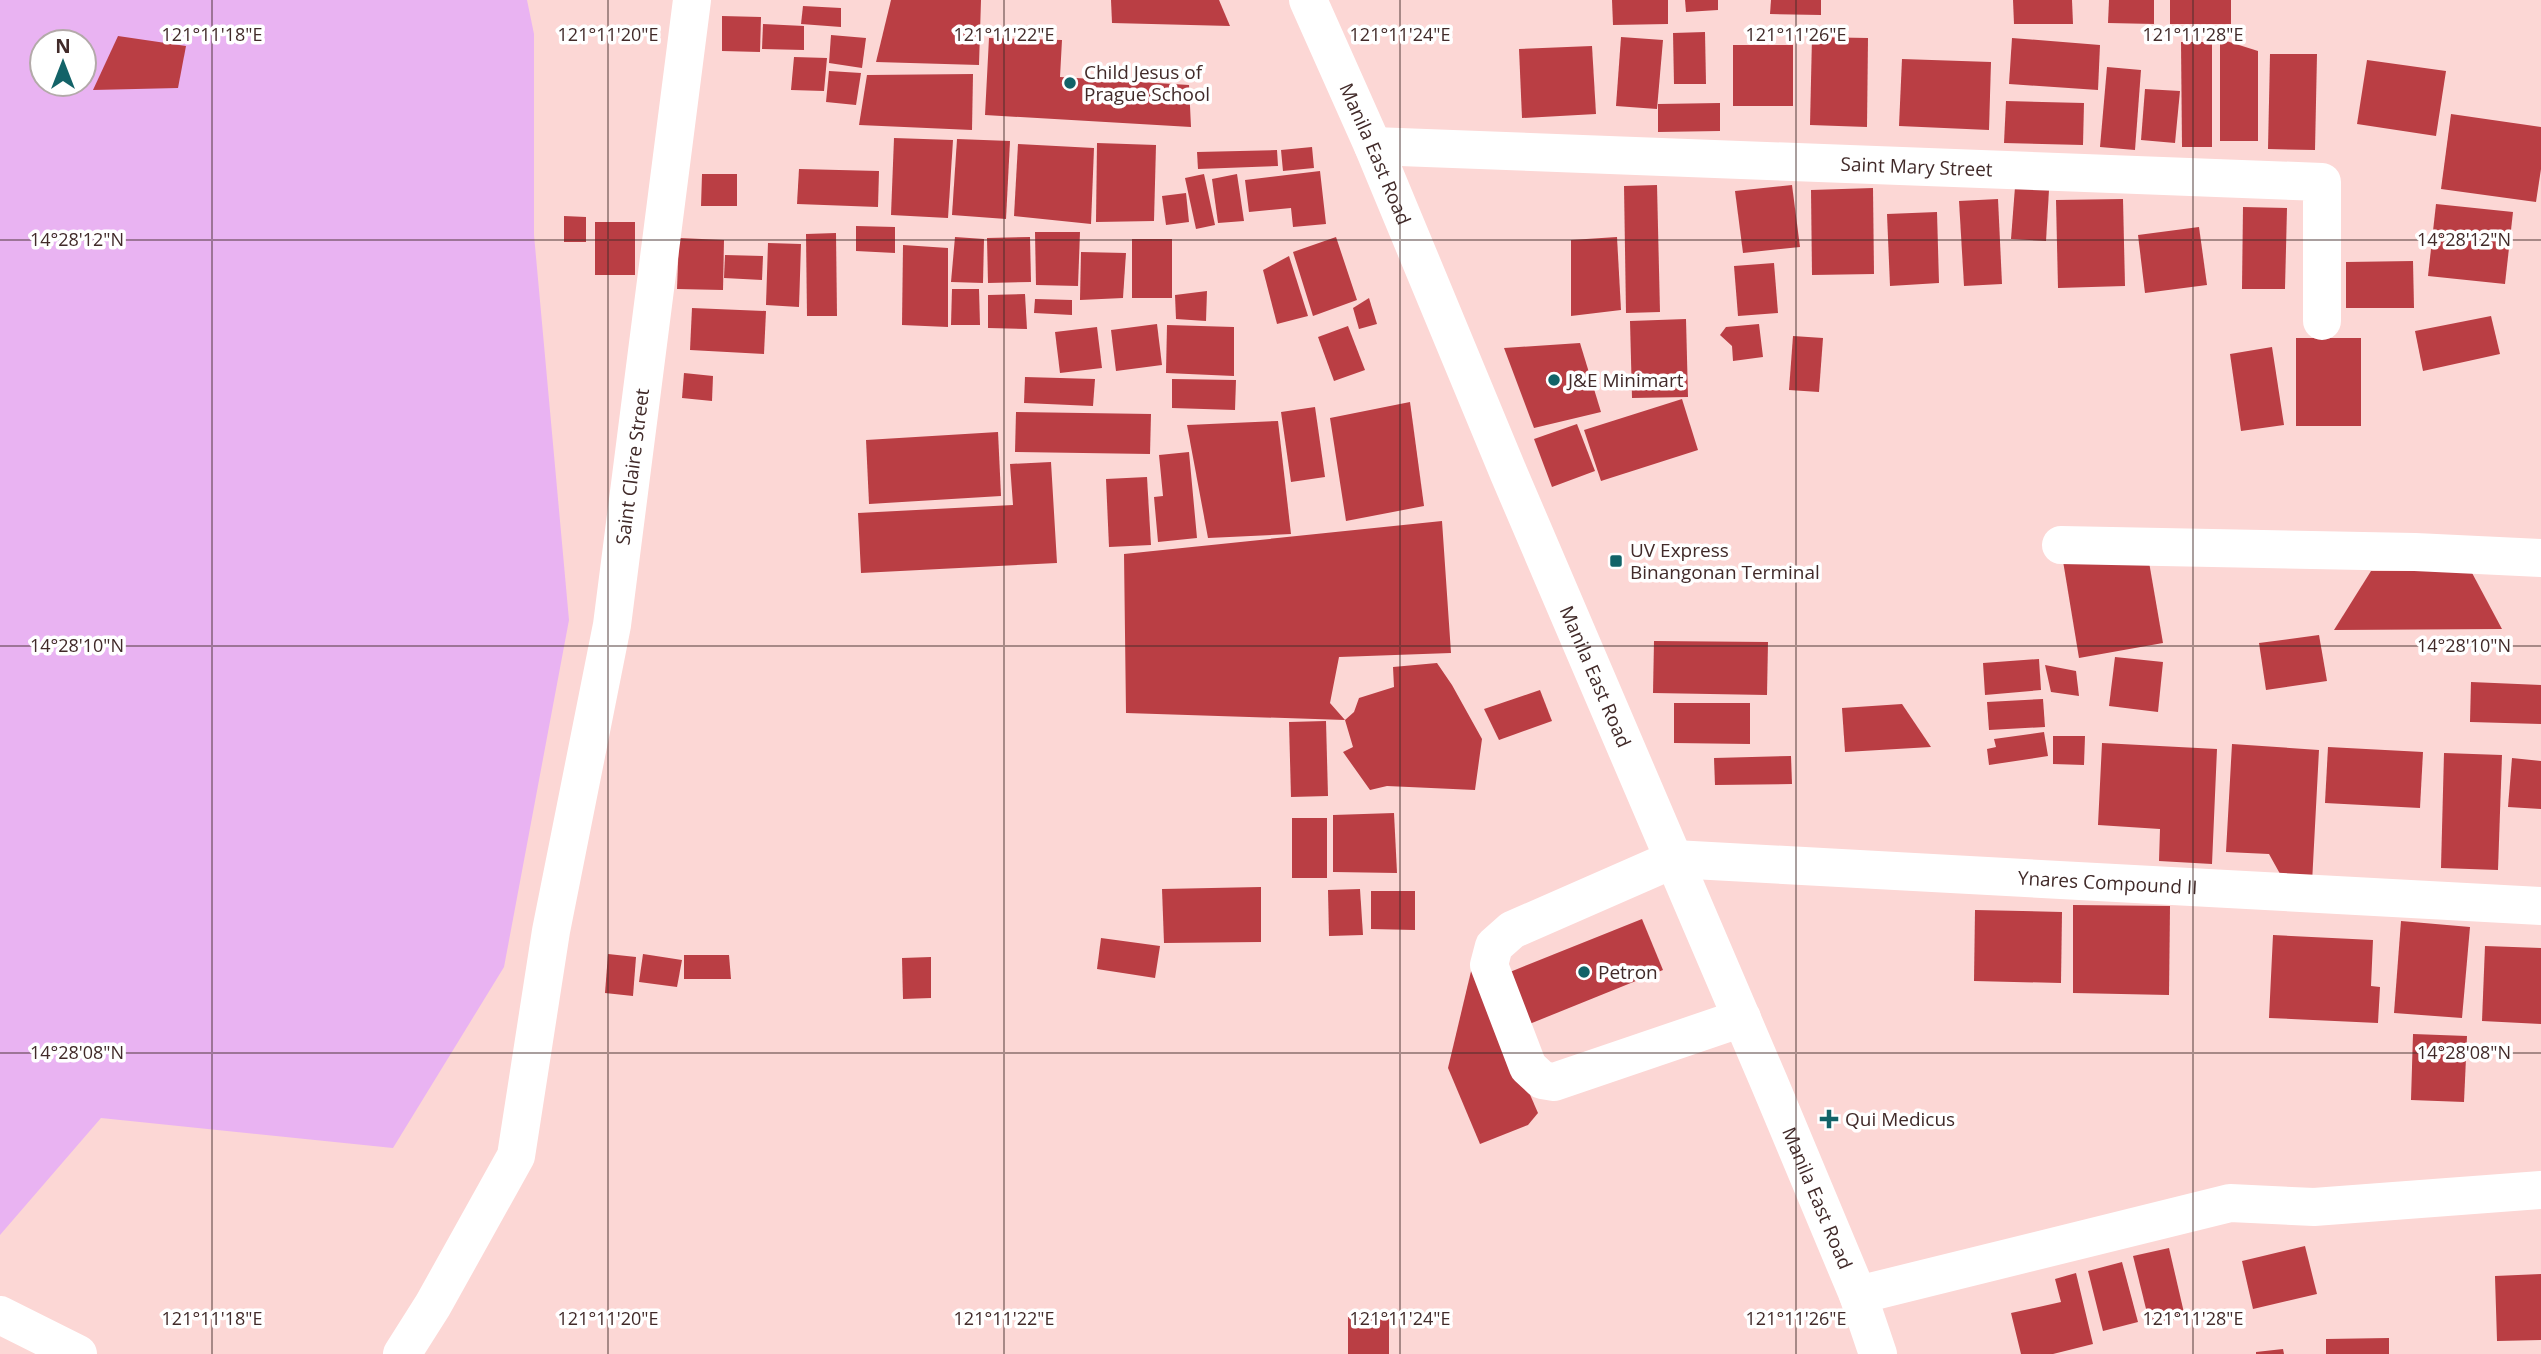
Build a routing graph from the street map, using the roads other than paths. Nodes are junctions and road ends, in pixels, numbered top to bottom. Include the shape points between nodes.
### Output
1 (692, 0) edge
2 (1308, 0) edge
3 (1373, 146) junction
4 (2322, 321) dead end
5 (2061, 545) dead end
6 (2541, 558) edge
7 (1674, 859) junction
8 (2541, 906) edge
9 (1742, 1018) junction
10 (2541, 1190) edge
11 (1858, 1295) junction
12 (0, 1315) edge
13 (78, 1354) edge
14 (402, 1354) edge
15 (1878, 1354) edge

1 - 14 street, Saint Claire Street via 612,625 551,931 516,1156
2 - 3 street, Manila East Road
3 - 4 street, Saint Mary Street via 2322,183
3 - 7 street, Manila East Road
5 - 6 street
7 - 8 street, Ynares Compound II
7 - 9 street, Manila East Road
7 - 9 street via 1512,930 1494,946 1489,965 1528,1067 1542,1080 1554,1082
9 - 11 street, Manila East Road
10 - 11 street via 2314,1207 2230,1203
11 - 15 street, Manila East Road
12 - 13 street

